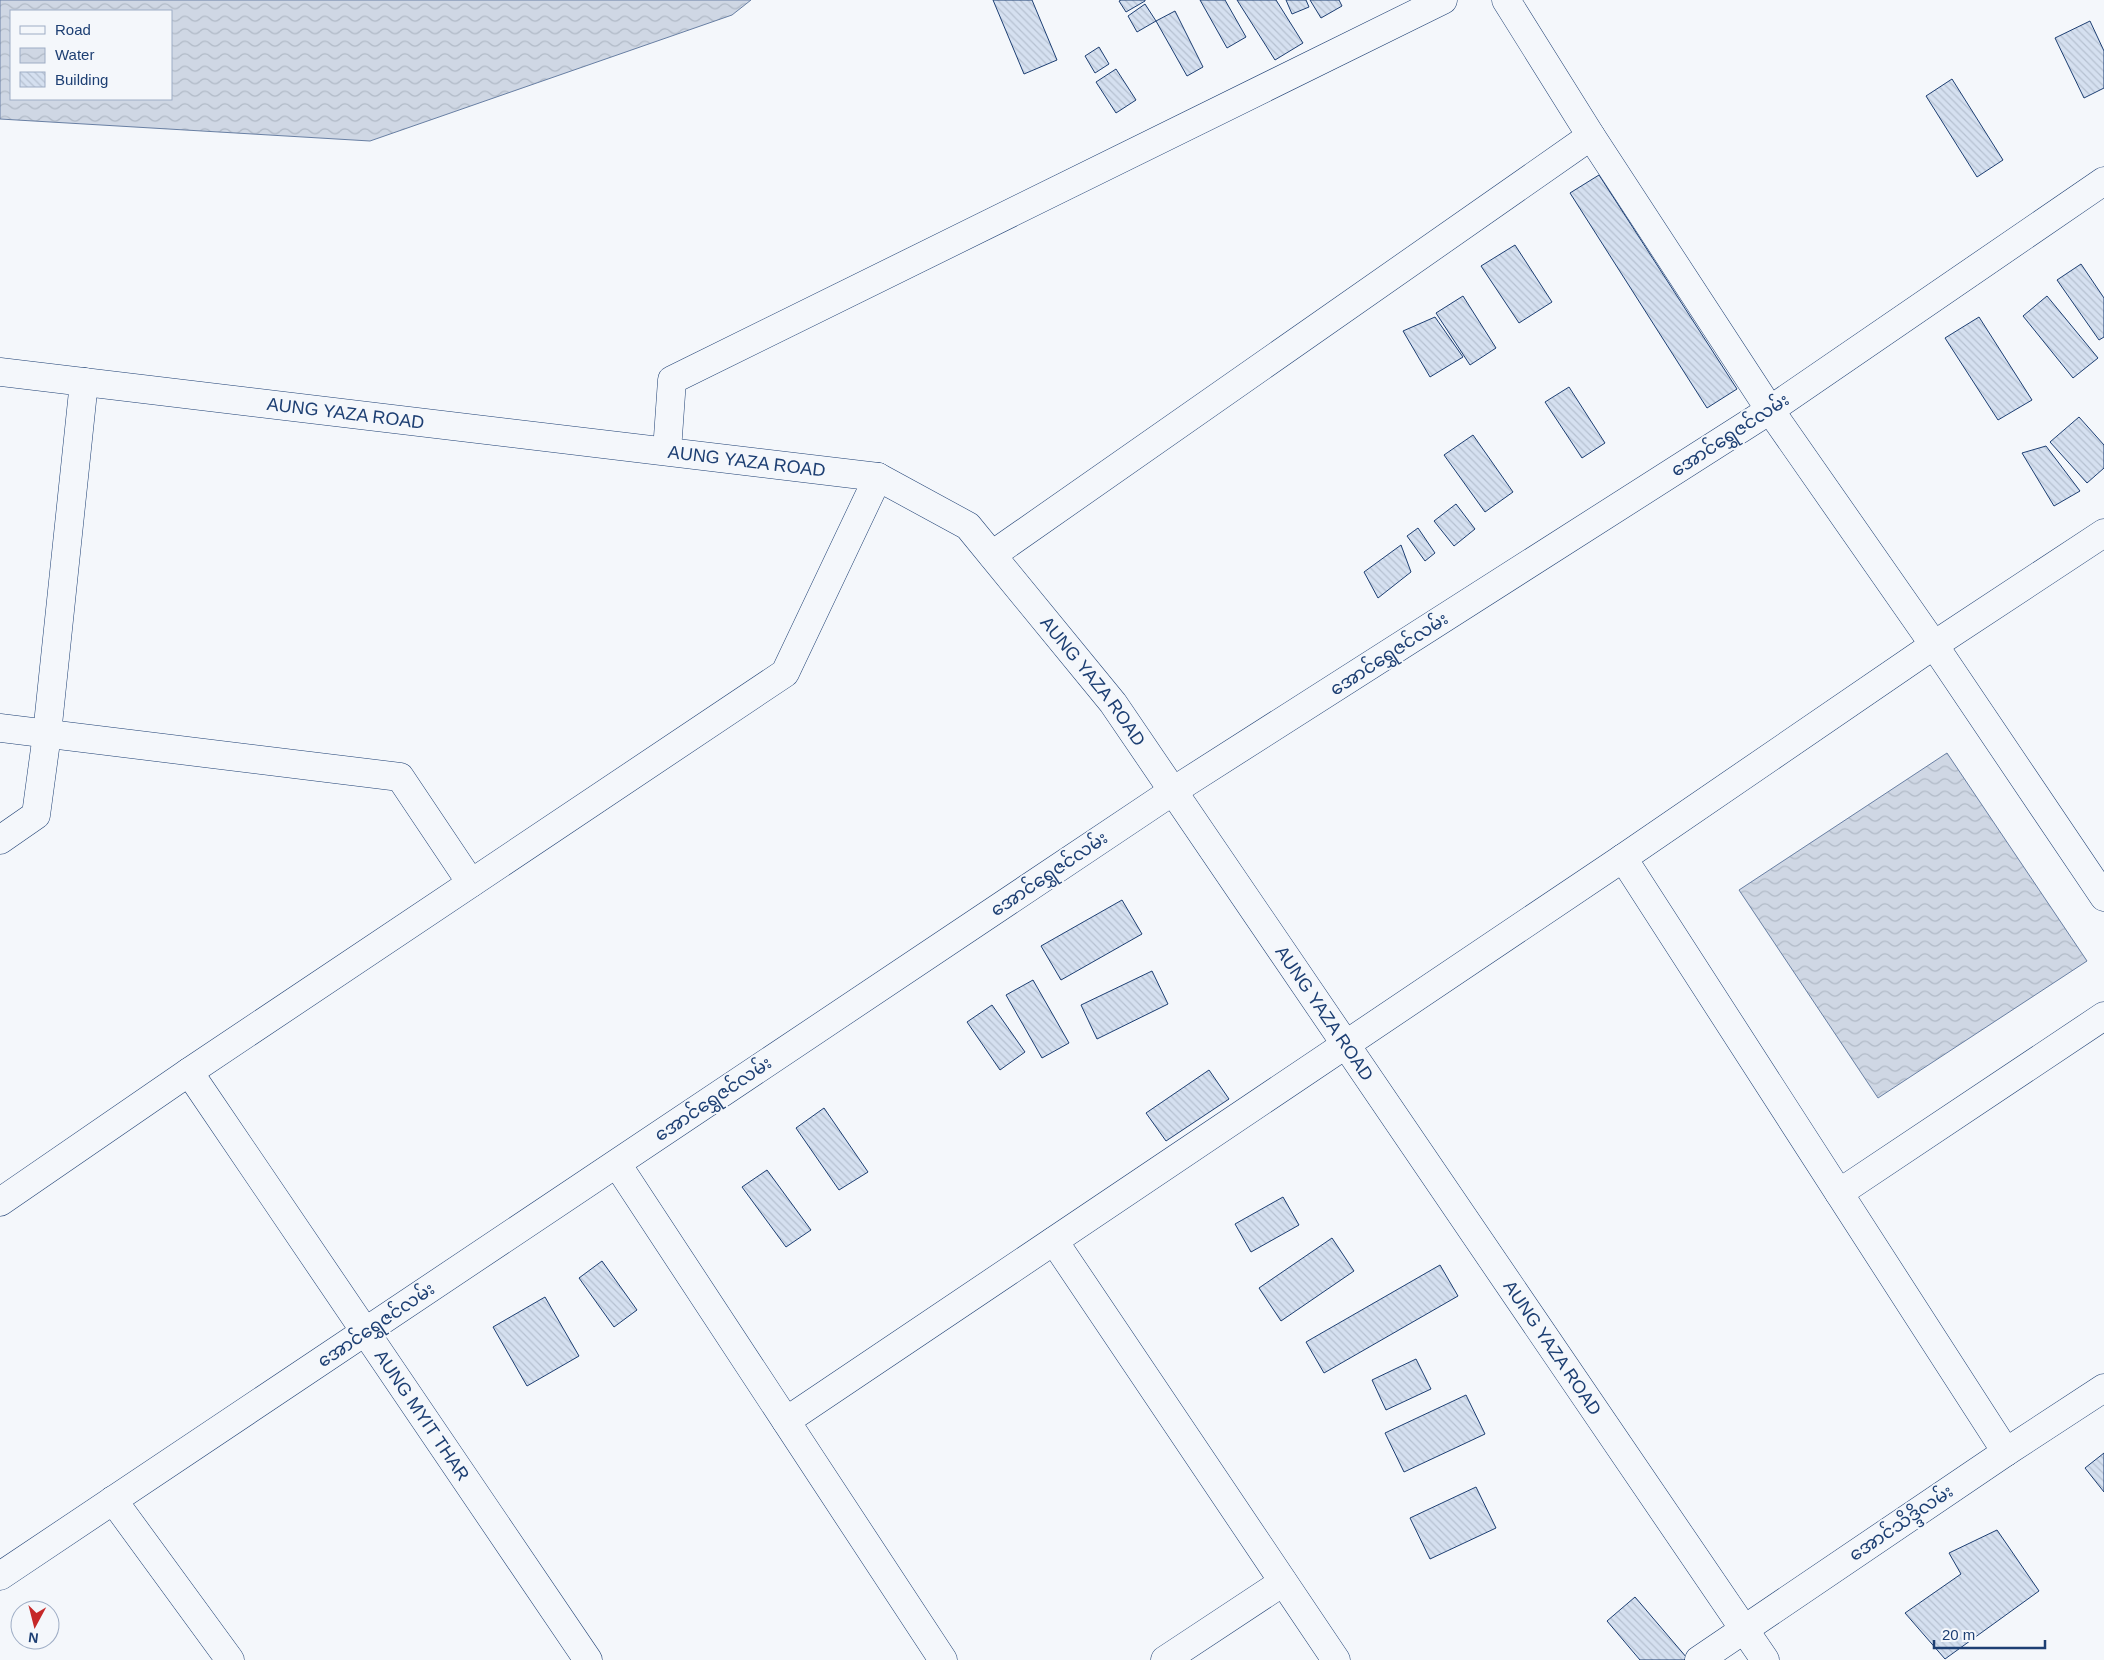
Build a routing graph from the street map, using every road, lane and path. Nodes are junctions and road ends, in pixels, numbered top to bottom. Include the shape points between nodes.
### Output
1 (1443, 0) edge
2 (1506, 0) edge
3 (1591, 136) junction
4 (2104, 181) edge
5 (0, 372) edge
6 (84, 382) junction
7 (1770, 410) junction
8 (667, 451) junction
9 (878, 477) junction
10 (2104, 533) edge
11 (992, 555) junction
12 (1934, 645) junction
13 (0, 728) edge
14 (47, 734) junction
15 (1173, 791) junction
16 (0, 840) edge
17 (1623, 858) junction
18 (471, 883) junction
19 (2104, 897) edge
20 (2104, 1016) edge
21 (1346, 1045) junction
22 (189, 1072) junction
23 (617, 1164) junction
24 (1839, 1193) junction
25 (0, 1202) edge
26 (1054, 1241) junction
27 (366, 1332) junction
28 (2104, 1388) edge
29 (786, 1421) junction
30 (2006, 1452) junction
31 (114, 1500) junction
32 (0, 1576) edge
33 (1284, 1582) junction
34 (1744, 1629) junction
35 (230, 1660) edge
36 (588, 1660) edge
37 (943, 1660) edge
38 (1165, 1660) edge
39 (1336, 1660) edge
40 (1699, 1660) edge
41 (1766, 1660) edge

1 - 8 street via 672,380
2 - 3 street
3 - 7 street
3 - 11 street
4 - 7 street, အောင်ရွှေဇင်လမ်း
5 - 6 street, AUNG YAZA ROAD
6 - 8 street, AUNG YAZA ROAD
6 - 14 street
7 - 12 street
7 - 15 street, အောင်ရွှေဇင်လမ်း
8 - 9 street, AUNG YAZA ROAD
9 - 11 street, AUNG YAZA ROAD via 968,526
9 - 18 street via 785,673
10 - 12 street
11 - 15 street, AUNG YAZA ROAD via 1113,703
12 - 17 street
12 - 19 street
13 - 14 street
14 - 16 street via 36,816
14 - 18 street via 400,777
15 - 21 street, AUNG YAZA ROAD
15 - 23 street, အောင်ရွှေဇင်လမ်း
17 - 21 street
17 - 24 street
18 - 22 street
20 - 24 street
21 - 26 street
21 - 34 street, AUNG YAZA ROAD
22 - 25 street
22 - 27 street, AUNG MYIT THAR
23 - 27 street, အောင်ရွှေဇင်လမ်း
23 - 29 street
24 - 30 street
26 - 29 street
26 - 33 street
27 - 31 street, အောင်ရွှေဇင်လမ်း
27 - 36 street, AUNG MYIT THAR
28 - 30 street, အောင်သိဒ္ဒိလမ်း
29 - 37 street
30 - 34 street, အောင်သိဒ္ဒိလမ်း
31 - 32 street, အောင်ရွှေဇင်လမ်း
31 - 35 street
33 - 38 street
33 - 39 street
34 - 40 street, အောင်သိဒ္ဒိလမ်း
34 - 41 street, AUNG YAZA ROAD

